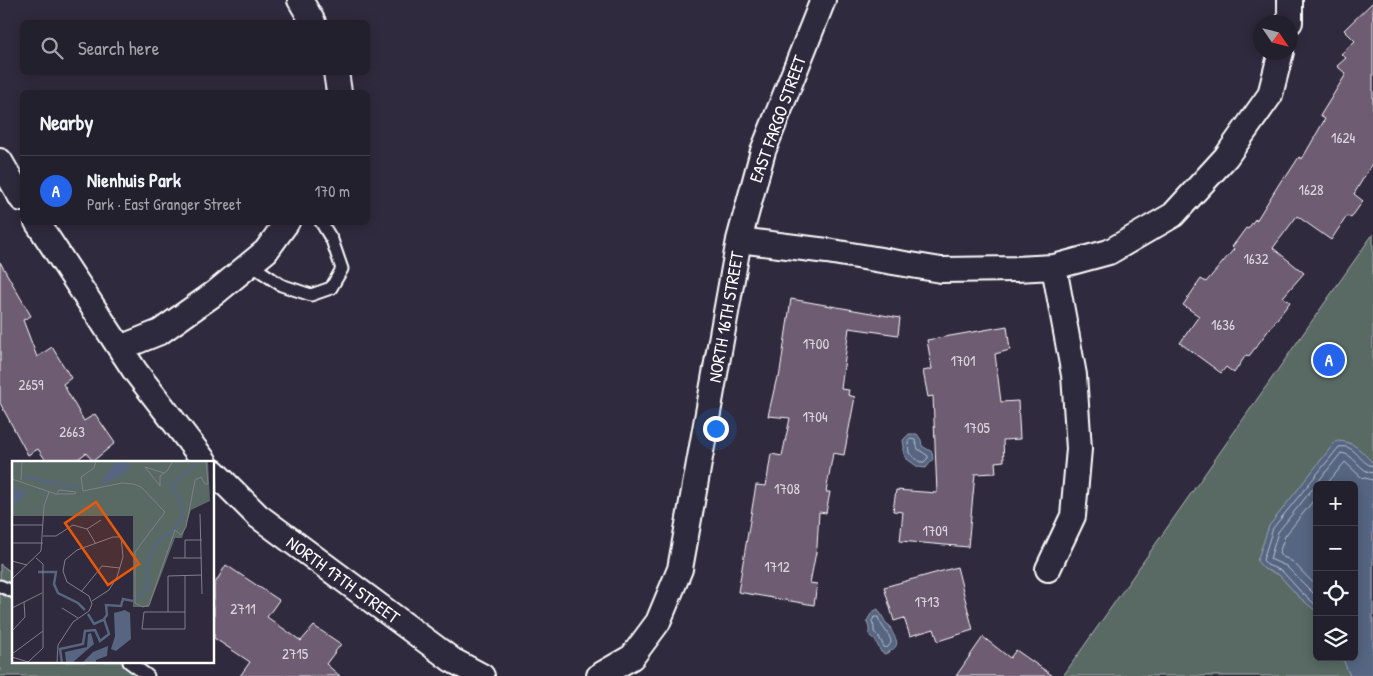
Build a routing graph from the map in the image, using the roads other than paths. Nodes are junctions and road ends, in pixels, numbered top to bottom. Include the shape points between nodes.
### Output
1 (300, 0) edge
2 (824, 0) edge
3 (1290, 0) edge
4 (1290, 15) edge
5 (312, 20) edge
6 (1280, 60) edge
7 (337, 75) edge
8 (340, 90) edge
9 (0, 161) edge
10 (20, 196) edge
11 (39, 225) edge
12 (285, 225) edge
13 (323, 225) edge
14 (739, 240) junction
15 (250, 264) junction
16 (1054, 267) junction
17 (120, 348) junction
18 (203, 461) edge
19 (215, 473) edge
20 (1048, 569) dead end
21 (0, 586) edge
22 (12, 591) edge
23 (132, 664) edge
24 (148, 676) edge
25 (482, 676) edge
26 (599, 676) edge

1 - 5 street
2 - 14 street, EAST FARGO STREET via 763,151
3 - 4 street
6 - 16 street, NORTH 16TH STREET via 1270,95 1226,158 1173,215 1109,252
7 - 8 street
9 - 10 street
11 - 17 street
12 - 15 street via 266,251
13 - 15 lane via 342,269 331,288 311,295 282,285
14 - 16 street, NORTH 16TH STREET via 941,270
14 - 26 street, NORTH 16TH STREET via 680,569 658,622 632,657
15 - 17 street via 160,332
16 - 20 street via 1074,375 1079,450 1073,516
17 - 18 street
19 - 25 street, NORTH 17TH STREET via 258,516 452,660
21 - 22 lane
23 - 24 lane

